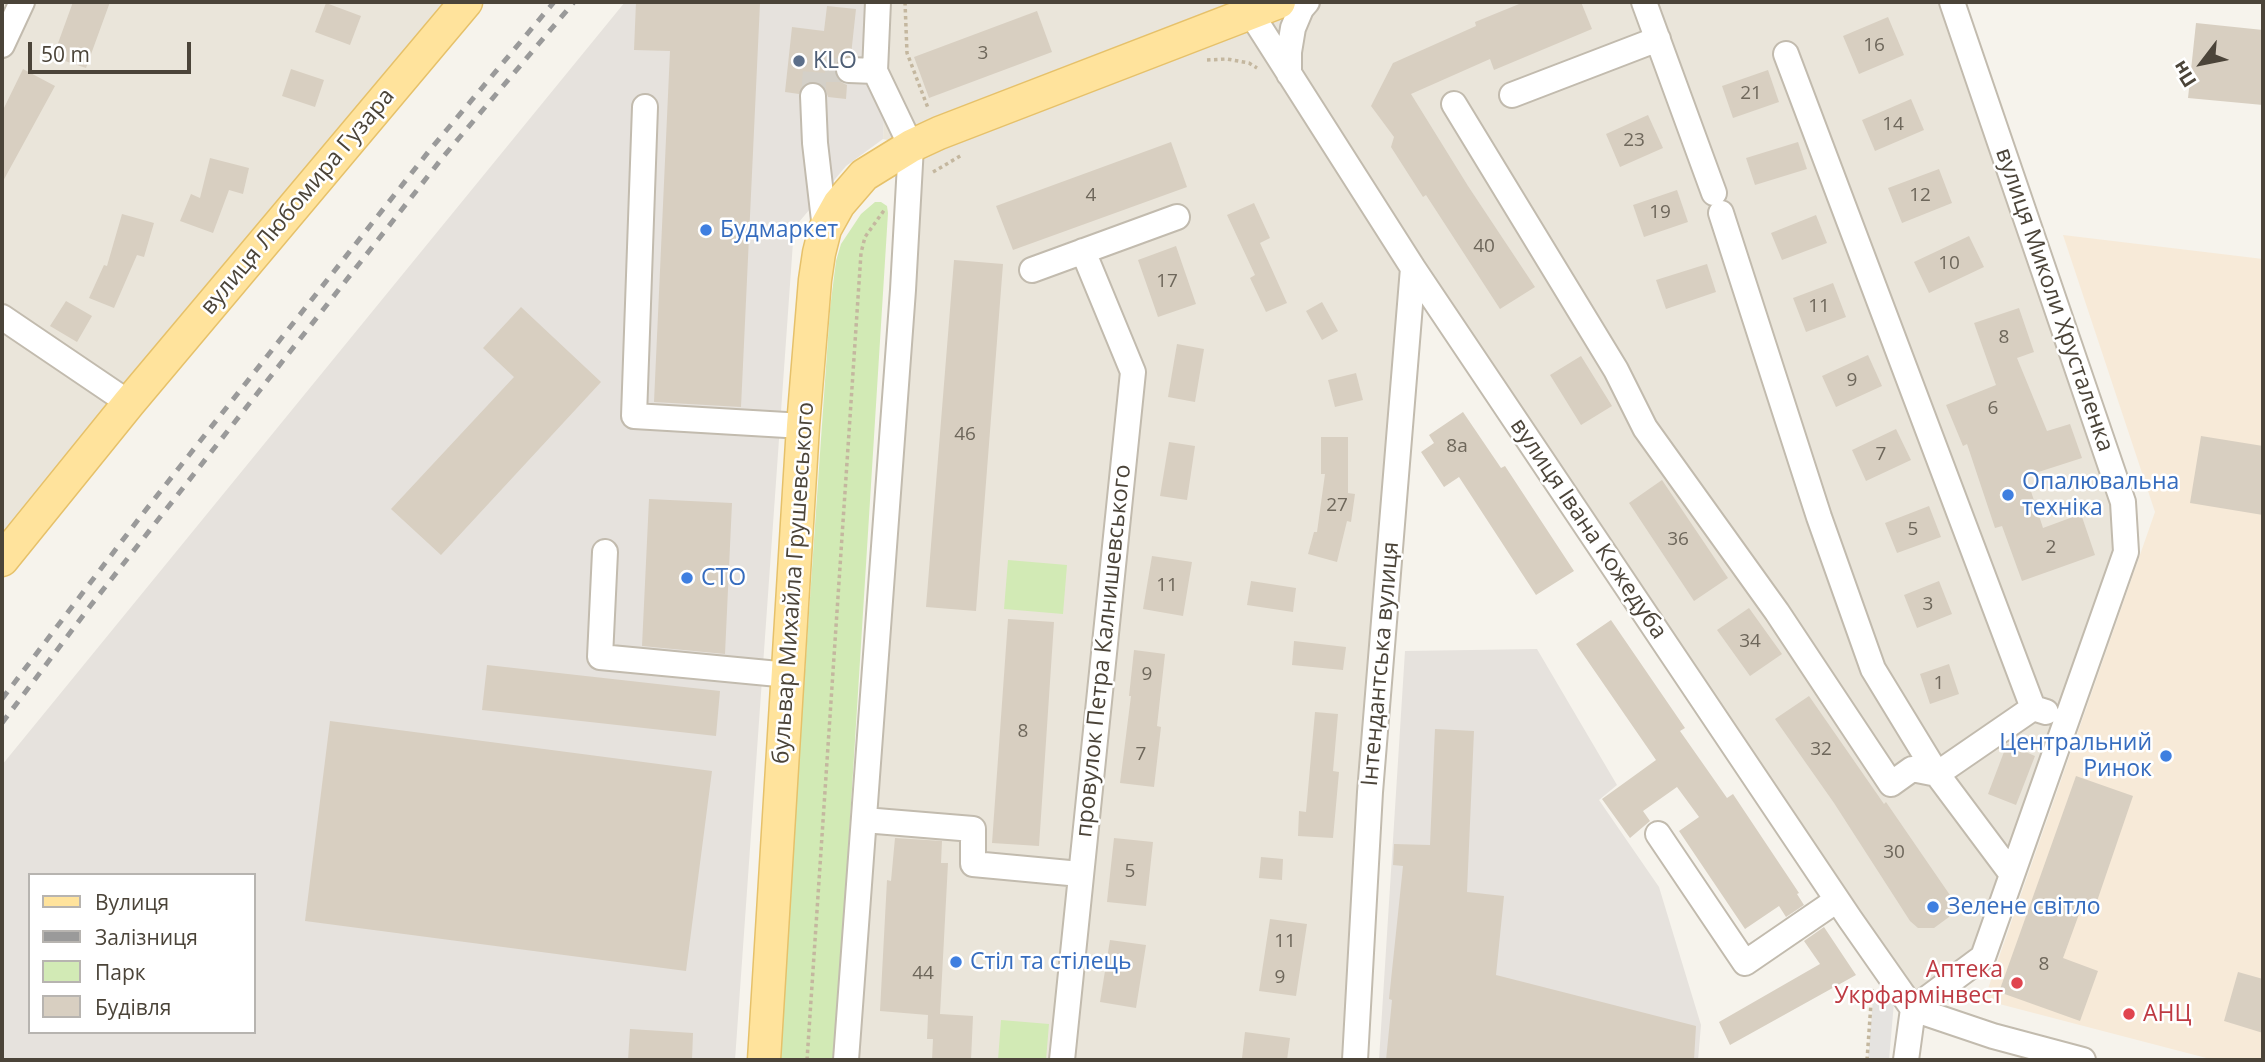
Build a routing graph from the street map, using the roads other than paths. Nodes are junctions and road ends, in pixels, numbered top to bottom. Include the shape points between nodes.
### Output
1 (22, 2) edge
2 (466, 2) edge
3 (878, 2) edge
4 (1215, 2) edge
5 (1307, 2) edge
6 (1644, 2) edge
7 (1952, 2) edge
8 (1257, 5) edge
9 (1658, 39) junction
10 (2, 45) edge
11 (1193, 48) junction
12 (1786, 54) dead end
13 (1269, 61) junction
14 (849, 71) tunnel mouth
15 (875, 71) junction
16 (1289, 74) junction
17 (1512, 95) dead end
18 (813, 96) tunnel mouth
19 (1454, 104) dead end
20 (645, 107) dead end
21 (911, 145) junction
22 (1177, 217) dead end
23 (825, 229) junction
24 (1083, 251) junction
25 (1413, 268) junction
26 (1032, 270) dead end
27 (2, 317) edge
28 (129, 403) junction
29 (803, 426) junction
30 (605, 552) dead end
31 (2, 560) edge
32 (789, 674) junction
33 (2033, 708) junction
34 (2067, 719) junction
35 (1937, 774) junction
36 (864, 820) junction
37 (1658, 834) dead end
38 (2011, 873) junction
39 (1080, 874) junction
40 (1837, 900) junction
41 (1913, 1009) junction
42 (764, 1060) edge
43 (846, 1060) edge
44 (1062, 1060) edge
45 (1355, 1060) edge
46 (1906, 1060) edge
47 (2083, 1060) edge

1 - 10 street
2 - 28 main road, вулиця Любомира Гузара
3 - 15 street
4 - 11 main road
5 - 16 street via 1293,28
6 - 9 street
7 - 34 street, вулиця Миколи Хрусталенка via 2123,502 2126,552
8 - 11 main road, бульвар Михайла Грушевського
8 - 13 street, вулиця Івана Кожедуба
9 - 17 street
9 - 35 street via 1874,668
11 - 13 street via 1225,33 1248,37
11 - 21 main road, бульвар Михайла Грушевського
12 - 33 street
13 - 16 street, вулиця Івана Кожедуба
14 - 15 street
15 - 21 street
16 - 25 street, вулиця Івана Кожедуба
18 - 23 street
19 - 35 street via 1616,370 1645,428 1891,783 1912,769
20 - 29 street via 634,416
21 - 23 main road, бульвар Михайла Грушевського via 864,175
21 - 36 street
22 - 24 street
23 - 29 main road, бульвар Михайла Грушевського via 815,280
24 - 26 street
24 - 39 street, провулок Петра Калнишевського via 1133,372
25 - 40 street, вулиця Івана Кожедуба
25 - 45 street, Інтендантська вулиця via 1370,792
27 - 28 street
28 - 31 main road, вулиця Любомира Гузара
29 - 32 main road, бульвар Михайла Грушевського
30 - 32 street via 600,657
32 - 42 main road, бульвар Михайла Грушевського
33 - 34 street
33 - 35 street
34 - 38 street, вулиця Миколи Хрусталенка
35 - 38 street
36 - 39 street via 973,829 972,864
36 - 43 street
37 - 40 street via 1745,964
38 - 41 street, вулиця Миколи Хрусталенка via 1983,957
39 - 44 street, провулок Петра Калнишевського
40 - 41 street, вулиця Івана Кожедуба
41 - 46 street
41 - 47 street

